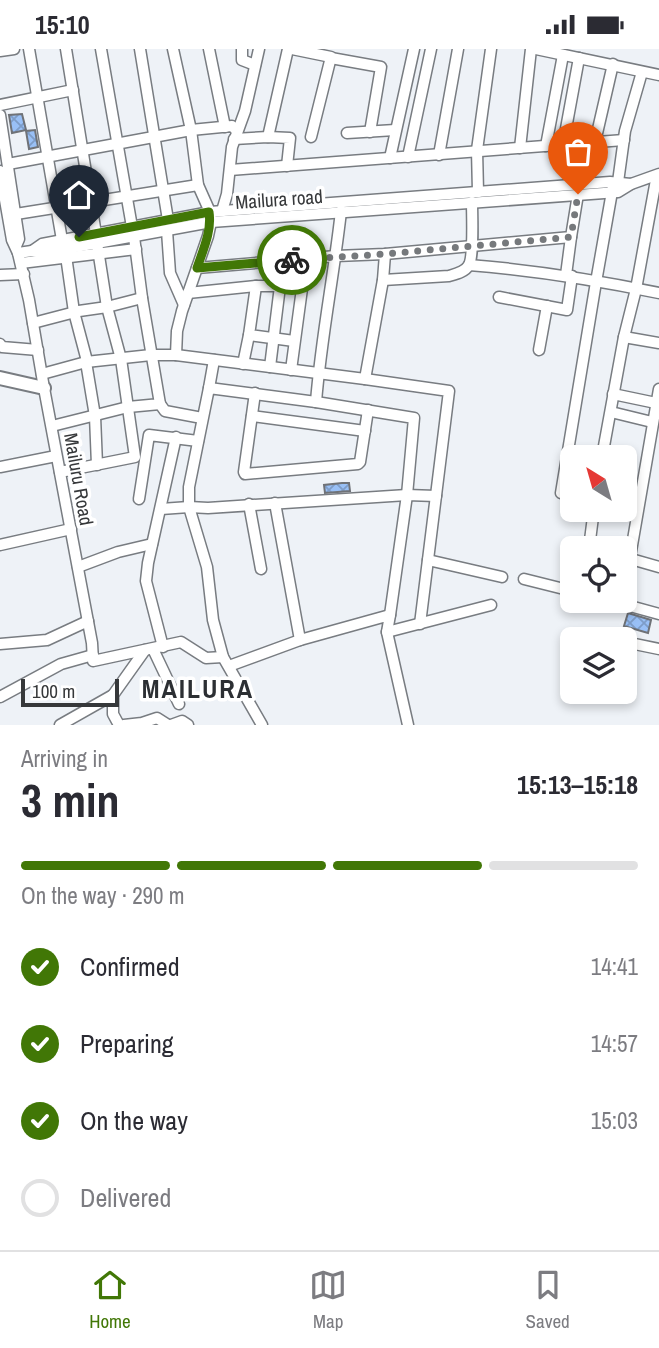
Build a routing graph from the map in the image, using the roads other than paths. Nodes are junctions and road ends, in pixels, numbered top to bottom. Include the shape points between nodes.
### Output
1 (14, 49) edge
2 (29, 49) edge
3 (66, 49) edge
4 (102, 49) edge
5 (140, 49) edge
6 (173, 49) edge
7 (209, 49) edge
8 (242, 49) edge
9 (259, 49) edge
10 (290, 49) edge
11 (414, 49) edge
12 (430, 49) edge
13 (458, 49) edge
14 (491, 49) edge
15 (533, 49) edge
16 (0, 51) edge
17 (563, 55) junction
18 (331, 58) junction
19 (579, 58) junction
20 (613, 64) junction
21 (255, 65) junction
22 (642, 72) junction
23 (659, 75) edge
24 (73, 90) junction
25 (37, 97) junction
26 (0, 105) edge
27 (0, 115) edge
28 (225, 127) junction
29 (191, 130) junction
30 (395, 130) junction
31 (370, 132) junction
32 (347, 133) dead end
33 (236, 135) junction
34 (153, 137) junction
35 (268, 137) junction
36 (311, 137) dead end
37 (624, 140) junction
38 (595, 142) junction
39 (118, 143) junction
40 (563, 145) junction
41 (546, 146) junction
42 (520, 148) junction
43 (82, 150) junction
44 (477, 150) junction
45 (439, 155) junction
46 (48, 156) junction
47 (408, 157) junction
48 (390, 158) junction
49 (287, 166) junction
50 (4, 168) edge
51 (230, 170) junction
52 (657, 178) edge
53 (198, 185) junction
54 (615, 185) junction
55 (162, 190) junction
56 (478, 192) junction
57 (578, 194) junction
58 (127, 195) junction
59 (90, 201) junction
60 (472, 202) junction
61 (56, 207) junction
62 (222, 211) junction
63 (341, 211) junction
64 (16, 214) junction
65 (210, 217) junction
66 (654, 218) edge
67 (167, 225) junction
68 (133, 232) junction
69 (571, 237) junction
70 (0, 242) edge
71 (97, 244) junction
72 (471, 246) junction
73 (65, 249) junction
74 (136, 249) junction
75 (18, 253) junction
76 (385, 254) junction
77 (336, 256) junction
78 (306, 259) junction
79 (283, 260) junction
80 (469, 265) junction
81 (197, 268) junction
82 (0, 275) edge
83 (569, 276) junction
84 (383, 280) junction
85 (596, 282) junction
86 (256, 286) junction
87 (281, 286) junction
88 (636, 289) junction
89 (188, 293) junction
90 (659, 293) edge
91 (499, 297) dead end
92 (142, 298) junction
93 (184, 305) junction
94 (547, 306) junction
95 (107, 307) junction
96 (74, 312) junction
97 (33, 323) junction
98 (249, 335) junction
99 (624, 337) junction
100 (273, 339) junction
101 (294, 341) junction
102 (659, 343) edge
103 (0, 344) edge
104 (38, 350) junction
105 (540, 350) dead end
106 (151, 355) junction
107 (176, 355) junction
108 (121, 359) junction
109 (214, 360) junction
110 (86, 362) junction
111 (243, 364) junction
112 (270, 367) junction
113 (0, 370) edge
114 (291, 370) junction
115 (318, 373) junction
116 (0, 378) edge
117 (365, 379) junction
118 (43, 381) junction
119 (209, 388) junction
120 (659, 389) edge
121 (256, 393) junction
122 (613, 394) junction
123 (316, 402) junction
124 (656, 403) junction
125 (160, 404) junction
126 (128, 407) junction
127 (368, 410) junction
128 (611, 412) junction
129 (95, 416) junction
130 (252, 416) junction
131 (202, 418) junction
132 (652, 422) junction
133 (52, 426) junction
134 (365, 431) junction
135 (176, 437) junction
136 (198, 441) junction
137 (569, 445) edge
138 (604, 445) edge
139 (56, 456) junction
140 (14, 464) junction
141 (97, 465) junction
142 (0, 467) edge
143 (60, 472) junction
144 (0, 476) edge
145 (407, 495) junction
146 (436, 496) junction
147 (139, 499) dead end
148 (275, 503) junction
149 (249, 504) junction
150 (189, 507) junction
151 (161, 509) junction
152 (71, 529) junction
153 (152, 544) junction
154 (0, 545) edge
155 (428, 560) junction
156 (78, 567) junction
157 (659, 567) edge
158 (261, 569) dead end
159 (502, 577) dead end
160 (524, 579) dead end
161 (560, 588) edge
162 (491, 605) dead end
163 (637, 608) edge
164 (659, 614) edge
165 (390, 615) junction
166 (88, 621) junction
167 (420, 624) junction
168 (387, 632) junction
169 (300, 640) junction
170 (0, 644) edge
171 (637, 644) edge
172 (154, 649) junction
173 (659, 649) edge
174 (93, 655) junction
175 (226, 661) junction
176 (113, 695) junction
177 (0, 697) edge
178 (179, 704) dead end
179 (60, 725) edge
180 (121, 725) edge
181 (170, 725) edge
182 (188, 725) edge
183 (262, 725) edge
184 (408, 725) edge

1 - 16 street
2 - 25 street
3 - 24 street
4 - 39 street
5 - 34 street
6 - 29 street
7 - 28 street
8 - 21 street via 242,60
9 - 21 street
10 - 18 street
10 - 35 street
11 - 30 street
12 - 47 street
13 - 45 street
14 - 44 street
15 - 17 street
15 - 42 street
17 - 19 street
17 - 41 street
18 - 31 street via 381,67
18 - 36 street
19 - 20 street
19 - 40 street
20 - 22 street
20 - 38 street
21 - 33 street
22 - 23 street
22 - 37 street
24 - 25 street
24 - 43 street
25 - 26 street
25 - 46 street
27 - 50 street
28 - 29 street
28 - 33 street via 232,126
29 - 34 street
29 - 53 street
30 - 31 street
30 - 48 street
31 - 32 street
33 - 35 street
33 - 51 street
34 - 39 street
34 - 55 street
35 - 49 street via 291,138
37 - 38 street
37 - 54 street
38 - 40 street
39 - 43 street
39 - 58 street
40 - 41 street
41 - 42 street
42 - 44 street
43 - 46 street
43 - 59 street
44 - 45 street
44 - 56 street
45 - 47 street
46 - 50 street
46 - 61 street
47 - 48 street
48 - 49 street
49 - 51 street
50 - 64 street
50 - 75 street, Mailuru Road
51 - 62 street
52 - 54 street, Mailura road
52 - 66 street
53 - 55 street
53 - 65 street
54 - 56 street, Mailura road
54 - 57 street, Mailura road
54 - 85 street
55 - 58 street
55 - 67 street
56 - 62 street, Mailura road
57 - 60 street, Mailura road
57 - 69 street
58 - 59 street
58 - 68 street
59 - 61 street
59 - 71 street
60 - 63 street, Mailura road
60 - 72 street
61 - 64 street
61 - 73 street
62 - 65 street, Mailura road
63 - 65 street, Mailura road
63 - 77 street
64 - 75 street
65 - 67 street, Mailura road
65 - 81 street
66 - 88 street
67 - 68 street, Mailura road
67 - 93 street via 170,273
68 - 71 street, Mailura road
68 - 74 street
69 - 72 street
69 - 83 street
70 - 75 street
71 - 73 street
71 - 73 street, Mailura road
71 - 74 street
71 - 95 street
72 - 76 street
72 - 80 street
73 - 75 street
73 - 75 street, Mailura road
73 - 96 street
74 - 92 street
75 - 82 street
75 - 97 street, Mailuru Road
76 - 77 street
76 - 84 street
77 - 78 street
77 - 115 street
78 - 79 street
78 - 101 street
79 - 81 street
79 - 87 street
80 - 83 street
80 - 84 street via 449,276
81 - 89 street
83 - 85 street
83 - 94 street via 566,310
84 - 117 street
85 - 88 street
85 - 137 street
86 - 87 street
86 - 89 street
86 - 98 street
87 - 100 street
88 - 90 street
88 - 99 street
89 - 93 street
91 - 94 street
92 - 95 street
92 - 106 street
93 - 107 street
94 - 105 street
95 - 96 street
95 - 108 street
96 - 97 street
96 - 110 street
97 - 104 street, Mailuru Road
98 - 100 street
98 - 111 street
99 - 102 street
99 - 122 street
100 - 101 street
100 - 112 street
101 - 114 street
103 - 104 street
104 - 118 street, Mailuru Road
106 - 107 street
106 - 108 street
106 - 125 street
107 - 109 street
108 - 110 street
108 - 126 street
109 - 111 street
109 - 119 street
110 - 118 street
110 - 129 street
111 - 112 street
112 - 114 street
113 - 118 main road
114 - 115 street
115 - 117 street
115 - 123 street
116 - 118 main road
117 - 146 street via 449,391
118 - 133 street, Mailuru Road
119 - 121 street
119 - 131 street
120 - 124 street
121 - 123 street
121 - 130 street
122 - 124 street
122 - 128 street
123 - 127 street
124 - 132 street
125 - 126 street
125 - 131 street via 165,411
126 - 129 street
126 - 141 street via 135,457
127 - 134 street
127 - 145 street via 414,418
128 - 132 street
128 - 138 street
129 - 133 street
129 - 141 street
130 - 134 street
130 - 134 street via 245,474 357,465
131 - 136 street
132 - 157 street via 630,557
133 - 139 street, Mailuru Road
135 - 136 street
135 - 147 street via 149,435
135 - 151 street
136 - 150 street
139 - 140 street
139 - 143 street, Mailuru Road
140 - 142 street
140 - 144 street
141 - 143 street
143 - 152 street, Mailuru Road
145 - 146 street
145 - 148 street
145 - 165 street
146 - 155 street
148 - 149 street
148 - 169 street
149 - 150 street
149 - 158 street
150 - 151 street
150 - 175 street
151 - 153 street
152 - 154 street
152 - 156 street, Mailuru Road
153 - 156 street
153 - 172 street via 146,581
155 - 159 street
155 - 167 street
156 - 166 street, Mailuru Road
160 - 161 street
162 - 167 street
163 - 164 street
165 - 168 street
165 - 169 street
166 - 170 street via 47,640
166 - 174 street, Mailuru Road
167 - 168 street
168 - 184 street
169 - 175 street
171 - 173 street
172 - 174 street via 93,661
172 - 175 street via 181,642 206,658
172 - 176 street
172 - 178 street
174 - 177 street via 61,664
175 - 183 street
176 - 179 street
176 - 180 street via 113,714
180 - 181 street via 157,718
181 - 182 street via 183,721

